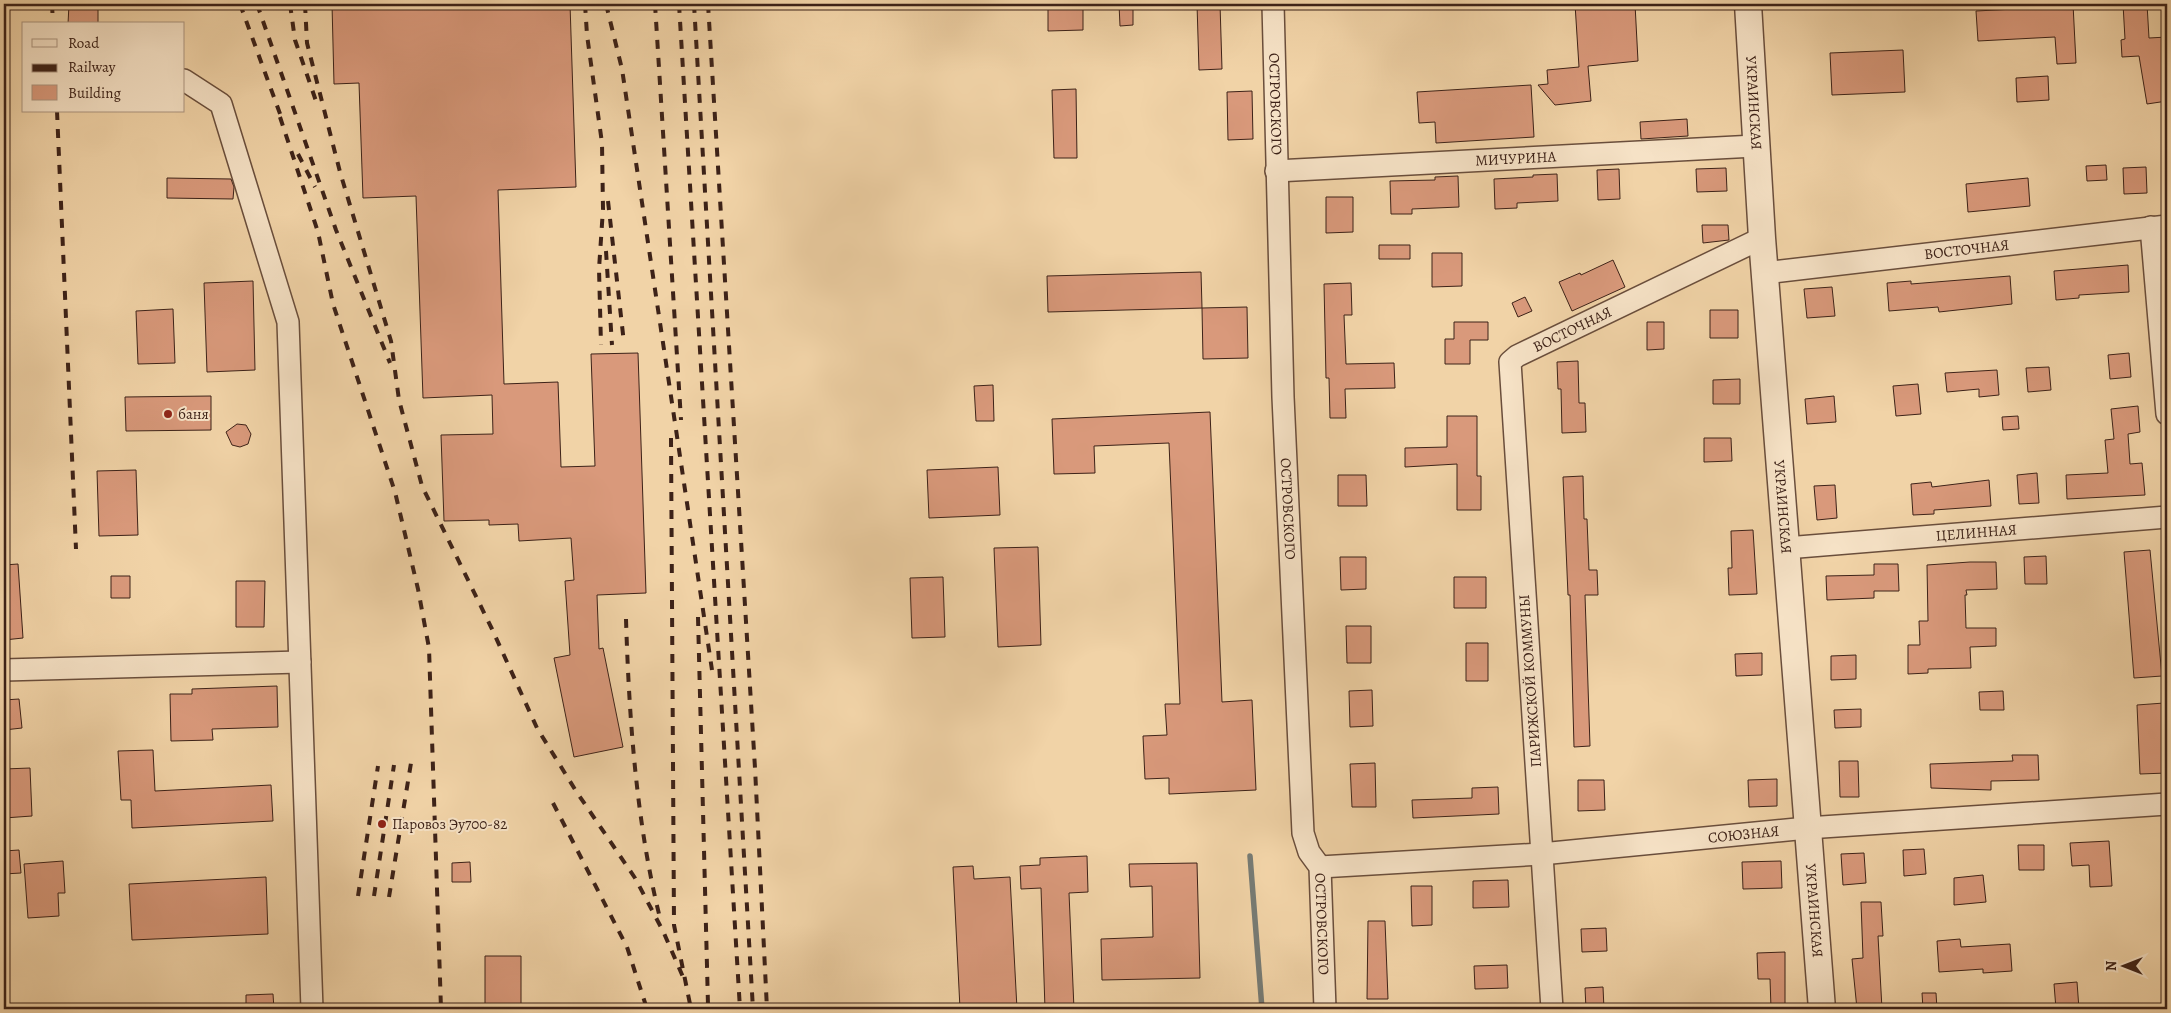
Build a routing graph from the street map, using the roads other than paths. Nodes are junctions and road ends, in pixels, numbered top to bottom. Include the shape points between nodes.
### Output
1 (1273, 4) edge
2 (1748, 4) edge
3 (185, 81) edge
4 (1756, 146) junction
5 (1276, 171) junction
6 (2159, 226) edge
7 (1762, 238) junction
8 (1764, 273) junction
9 (1518, 356) joint
10 (2167, 414) edge
11 (2167, 517) edge
12 (1786, 548) junction
13 (300, 662) junction
14 (4, 670) edge
15 (2167, 804) edge
16 (1807, 828) junction
17 (1541, 854) junction
18 (1320, 867) junction
19 (312, 1009) edge
20 (1326, 1009) edge
21 (1552, 1009) edge
22 (1822, 1009) edge

1 - 5 street, ОСТРОВСКОГО
2 - 4 street, УКРАИНСКАЯ
3 - 13 street via 221,104 288,322
4 - 5 street, МИЧУРИНА
4 - 7 street, УКРАИНСКАЯ
5 - 18 street, ОСТРОВСКОГО via 1302,833 1309,852
6 - 8 street, ВОСТОЧНАЯ
6 - 10 street
7 - 8 street, УКРАИНСКАЯ
7 - 9 street, ВОСТОЧНАЯ
8 - 12 street, УКРАИНСКАЯ
9 - 17 street, ПАРИЖСКОЙ КОММУНЫ via 1510,362
11 - 12 street, ЦЕЛИННАЯ
12 - 16 street, УКРАИНСКАЯ
13 - 14 street
13 - 19 street
15 - 16 street, СОЮЗНАЯ
16 - 17 street, СОЮЗНАЯ
16 - 22 street, УКРАИНСКАЯ
17 - 18 street, СОЮЗНАЯ
17 - 21 street, ПАРИЖСКОЙ КОММУНЫ
18 - 20 street, ОСТРОВСКОГО

